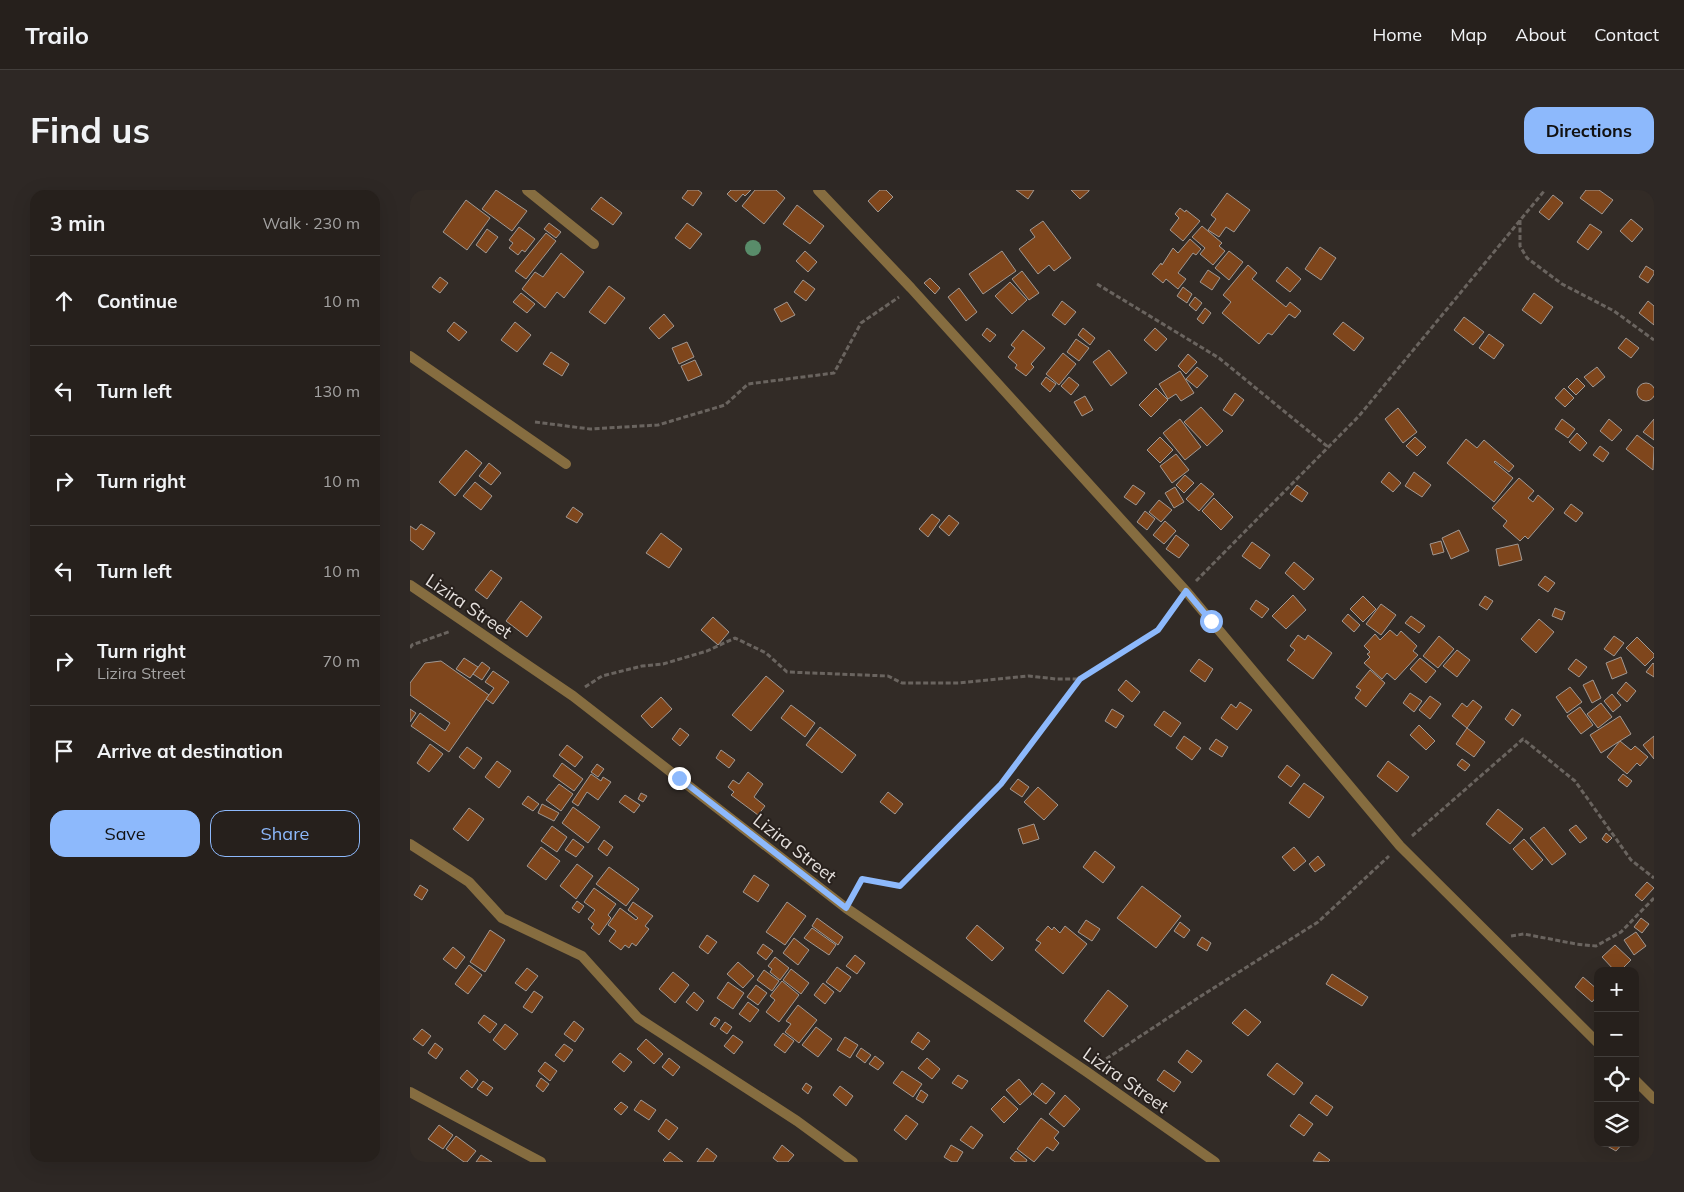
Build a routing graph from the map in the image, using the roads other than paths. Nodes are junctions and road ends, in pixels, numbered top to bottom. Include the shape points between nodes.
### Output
1 (527, 190) edge
2 (818, 190) edge
3 (594, 244) dead end
4 (410, 356) edge
5 (566, 464) dead end
6 (410, 585) edge
7 (410, 844) edge
8 (1594, 1039) edge
9 (1639, 1084) edge
10 (410, 1092) edge
11 (1654, 1099) edge
12 (541, 1162) edge
13 (853, 1162) edge
14 (1215, 1162) edge

1 - 3 street
2 - 8 street via 1186,591 1400,846
4 - 5 street
6 - 14 street, Lizira Street via 573,696 846,908
7 - 13 street via 469,882 502,918 582,956 638,1018 797,1121
9 - 11 street
10 - 12 street

